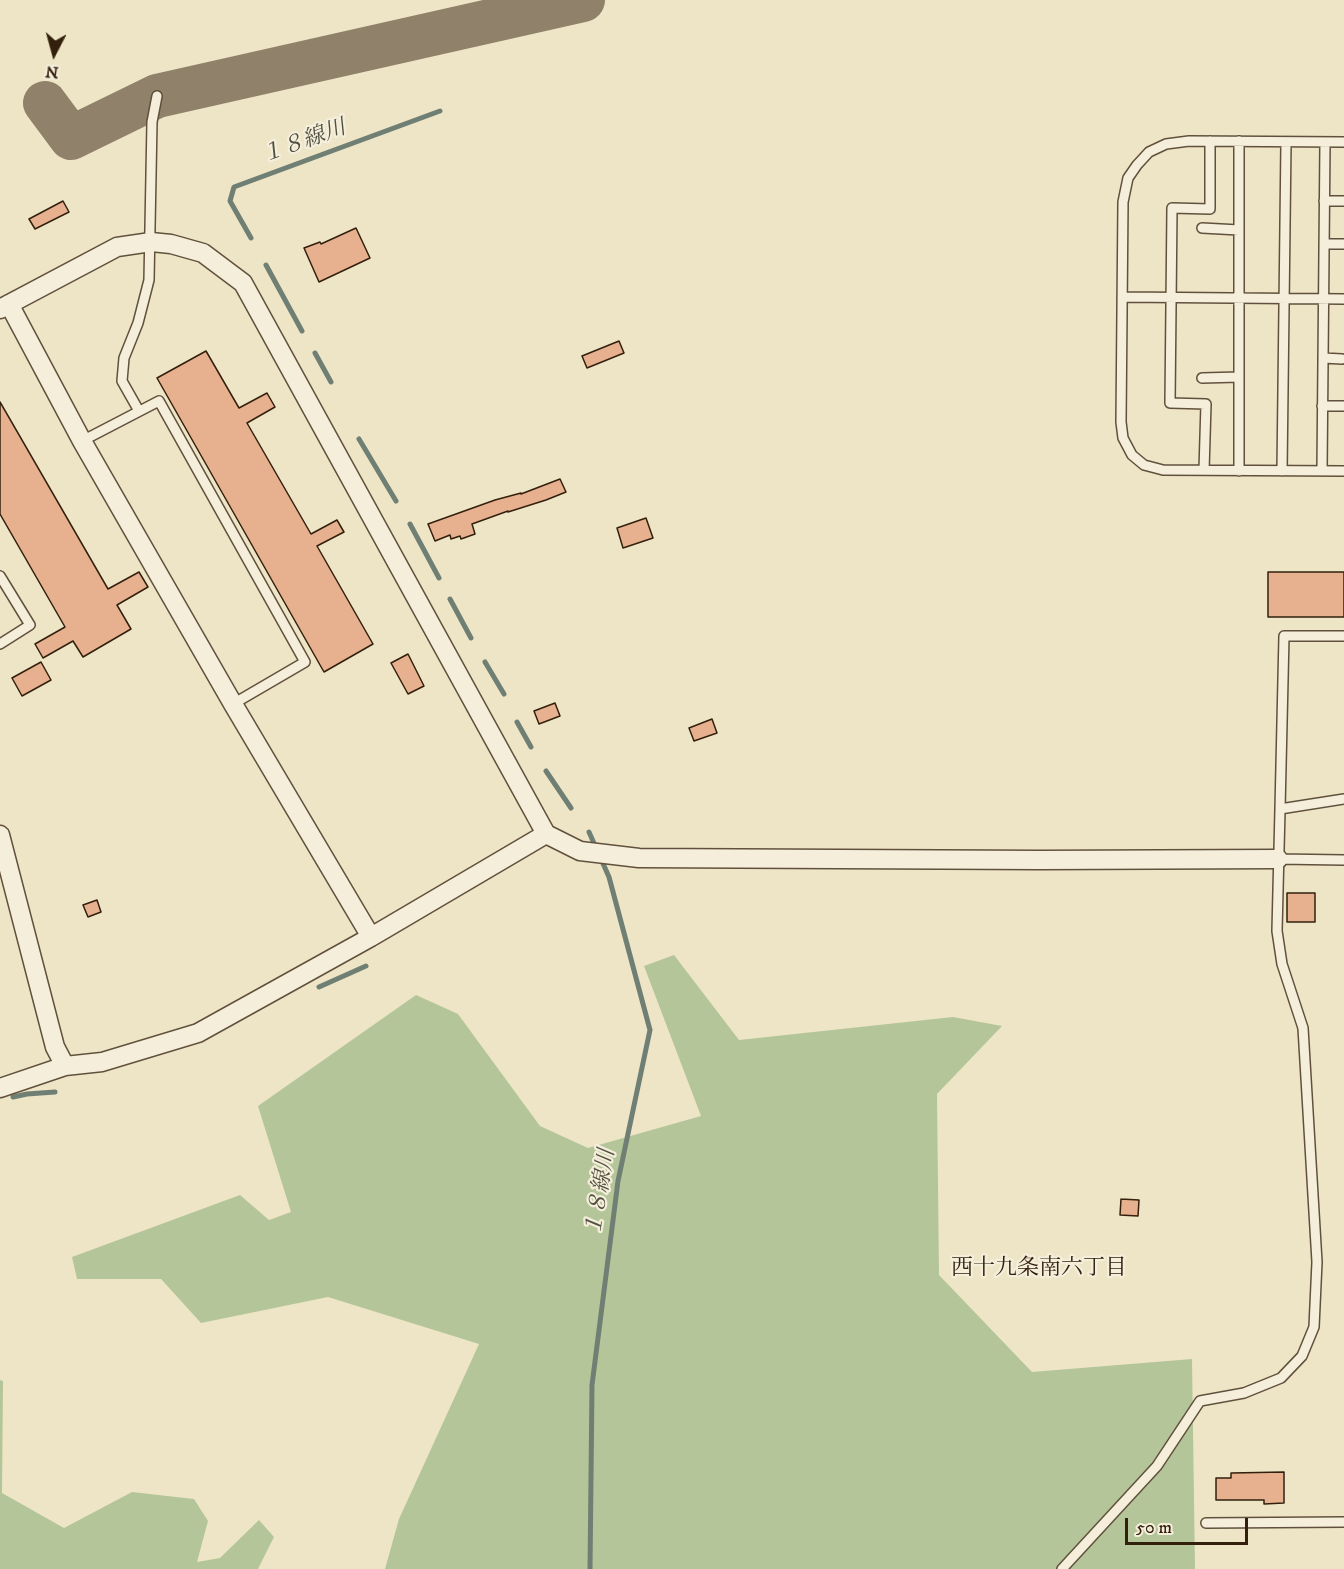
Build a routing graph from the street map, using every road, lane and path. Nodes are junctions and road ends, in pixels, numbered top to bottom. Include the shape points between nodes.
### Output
1 (157, 96) dead end
2 (1210, 141) junction
3 (1239, 141) junction
4 (1286, 142) junction
5 (1325, 142) junction
6 (1344, 142) edge
7 (1324, 201) junction
8 (1344, 201) edge
9 (1203, 228) dead end
10 (1239, 230) junction
11 (151, 242) junction
12 (1324, 244) junction
13 (1343, 244) edge
14 (1122, 297) junction
15 (1172, 297) junction
16 (1238, 298) junction
17 (1284, 298) junction
18 (1323, 299) junction
19 (1344, 299) edge
20 (4, 307) edge
21 (1323, 358) junction
22 (1342, 359) dead end
23 (1239, 377) junction
24 (1202, 378) dead end
25 (1322, 406) junction
26 (1344, 406) edge
27 (139, 411) junction
28 (82, 441) junction
29 (1204, 470) junction
30 (1239, 471) junction
31 (1282, 471) junction
32 (1322, 471) junction
33 (1344, 471) edge
34 (0, 576) edge
35 (1344, 636) edge
36 (0, 644) edge
37 (232, 704) junction
38 (1344, 799) edge
39 (1280, 809) junction
40 (546, 834) junction
41 (0, 835) edge
42 (1278, 859) junction
43 (1344, 860) edge
44 (371, 937) junction
45 (65, 1066) junction
46 (0, 1088) edge
47 (1344, 1522) edge
48 (1206, 1523) dead end
49 (1062, 1569) edge

1 - 11 lane via 152,122
2 - 3 lane
2 - 14 lane via 1166,144 1149,152 1128,178
2 - 15 lane via 1209,209 1172,208
3 - 4 lane
3 - 10 lane
4 - 5 lane
4 - 17 lane
5 - 6 lane
5 - 7 lane
7 - 8 lane
7 - 12 lane
9 - 10 lane
10 - 16 lane
11 - 20 street via 117,247
11 - 27 lane via 149,280 124,358 122,381
11 - 40 street via 203,253 243,283
12 - 13 lane
12 - 18 lane
14 - 15 lane
14 - 29 lane via 1123,438 1132,455 1144,465 1163,470
15 - 16 lane
15 - 29 lane via 1170,404 1206,404
16 - 17 lane
16 - 23 lane
17 - 18 lane
17 - 31 lane
18 - 19 lane
18 - 21 lane
20 - 28 street
21 - 22 lane
21 - 25 lane
23 - 24 lane
23 - 30 lane
25 - 26 lane
25 - 32 lane
27 - 28 lane
27 - 37 lane via 159,401 305,662
28 - 37 street
29 - 30 lane
30 - 31 lane
31 - 32 lane
32 - 33 lane
34 - 36 lane via 30,625
35 - 39 lane via 1284,636
37 - 44 street
38 - 39 lane
39 - 42 lane
40 - 42 street via 579,851 639,858
40 - 44 street
41 - 45 street via 55,1047
42 - 43 lane
42 - 49 lane via 1277,931 1282,964 1303,1028 1306,1057 1317,1262 1314,1327 1302,1356 1281,1378 1244,1393 1200,1401 1157,1466
44 - 45 street via 198,1034 102,1062
45 - 46 street
47 - 48 lane

